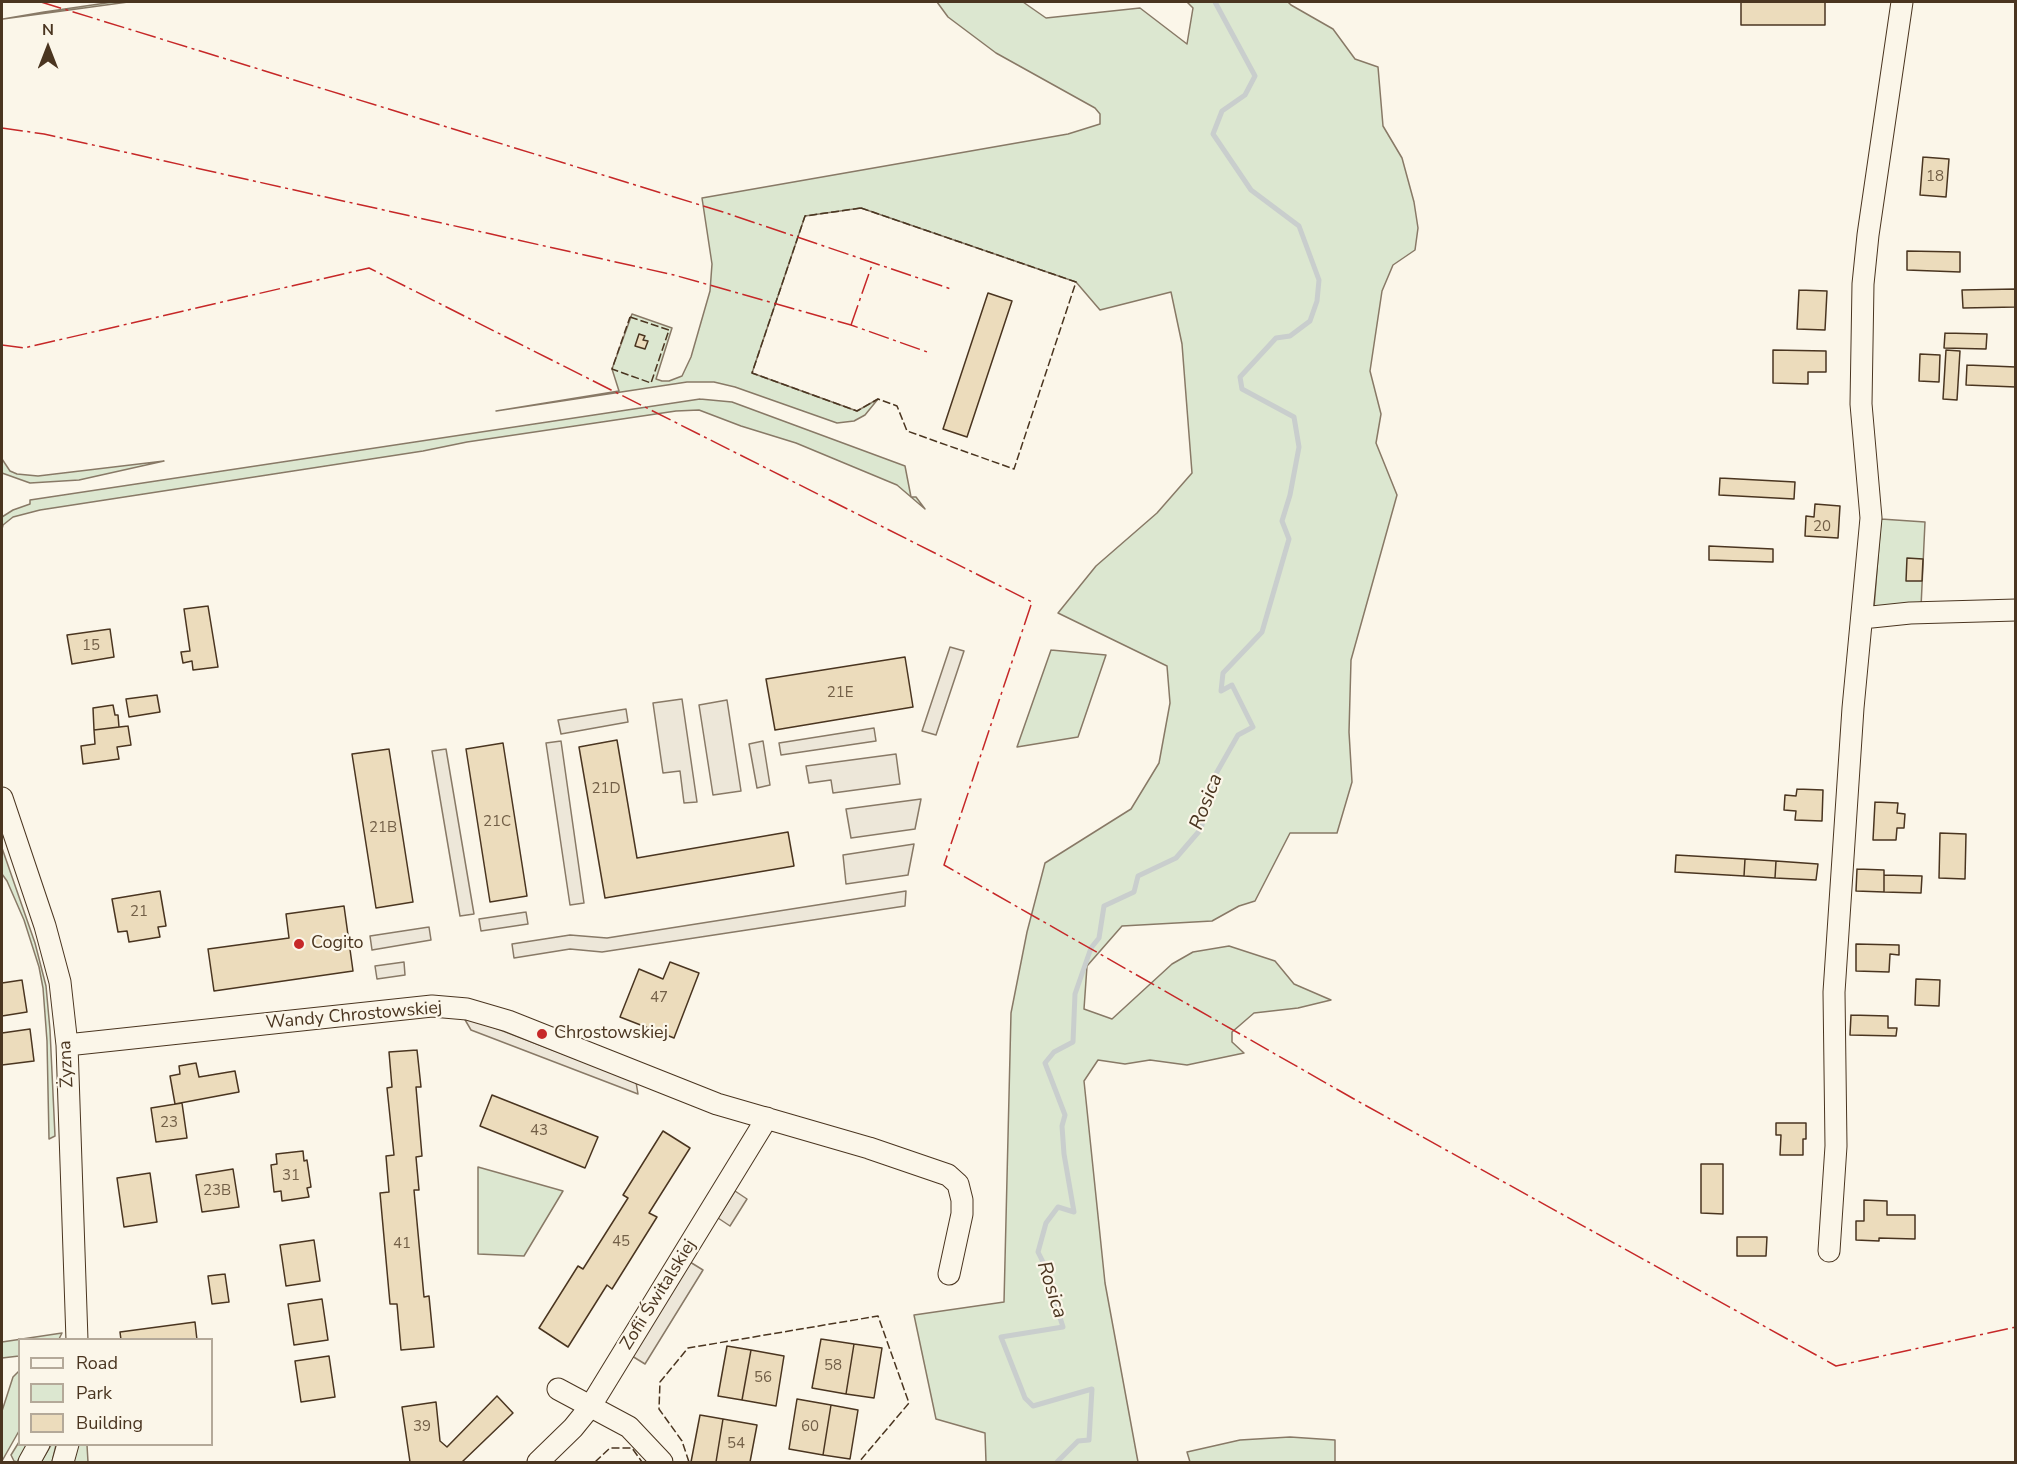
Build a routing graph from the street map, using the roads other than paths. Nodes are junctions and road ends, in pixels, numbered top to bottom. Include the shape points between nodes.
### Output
1 (1902, 2) edge
2 (2016, 610) edge
3 (1862, 618) junction
4 (2, 798) edge
5 (67, 1045) junction
6 (767, 1118) junction
7 (1829, 1251) dead end
8 (948, 1274) dead end
9 (77, 1338) edge
10 (558, 1389) dead end
11 (590, 1407) junction
12 (38, 1446) edge
13 (67, 1446) edge
14 (29, 1462) edge
15 (63, 1462) edge
16 (538, 1462) edge
17 (662, 1462) edge

1 - 3 street via 1863,284 1862,404 1871,518
2 - 3 street
3 - 7 street via 1834,992 1836,1146
4 - 5 street, Żyzna via 52,948
5 - 6 street, Wandy Chrostowskiej via 432,1006 467,1009 508,1021 717,1104
5 - 9 street, Żyzna
6 - 8 street, Wandy Chrostowskiej via 948,1175 958,1184 963,1200
6 - 11 street, Zofii Świtalskiej
10 - 11 street
11 - 16 street, Zofii Świtalskiej
11 - 17 street via 629,1427
12 - 14 street
13 - 15 street

